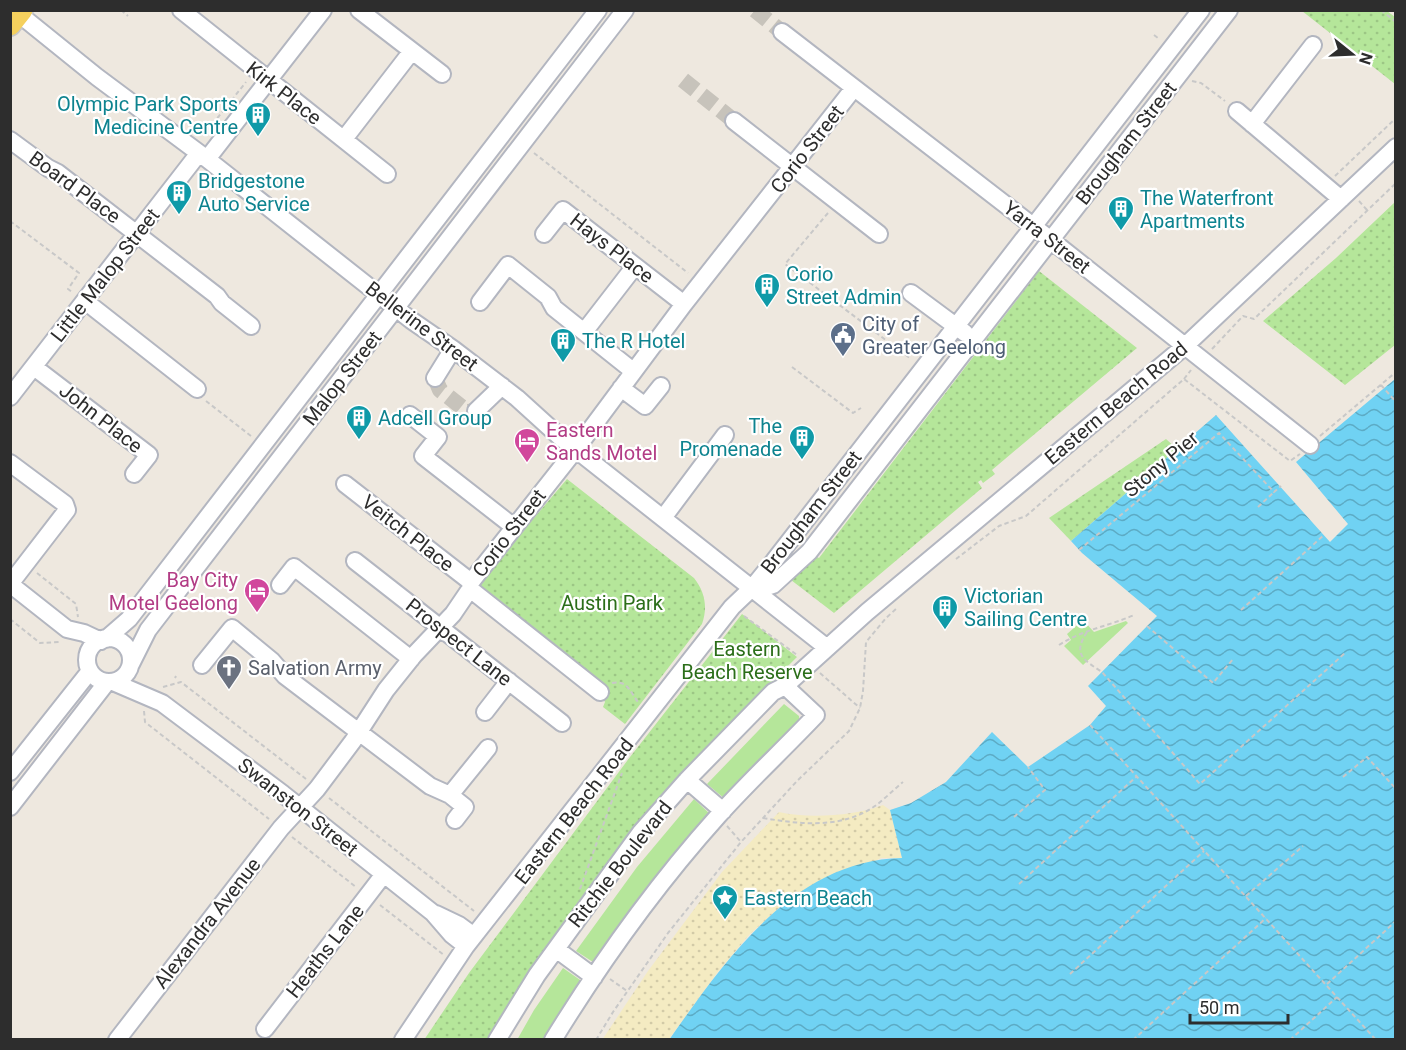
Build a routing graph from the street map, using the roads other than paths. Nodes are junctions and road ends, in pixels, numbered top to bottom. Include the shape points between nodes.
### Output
1 (181, 10) edge
2 (323, 10) edge
3 (359, 10) edge
4 (598, 10) edge
5 (626, 10) edge
6 (1201, 10) edge
7 (1229, 10) edge
8 (16, 15) edge
9 (582, 31) junction
10 (782, 32) tunnel mouth
11 (599, 45) junction
12 (1313, 45) dead end
13 (412, 51) junction
14 (442, 74) dead end
15 (269, 81) junction
16 (854, 88) junction
17 (1230, 106) road end
18 (734, 121) tunnel mouth
19 (1252, 124) junction
20 (10, 140) edge
21 (344, 140) junction
22 (1395, 147) edge
23 (203, 156) junction
24 (793, 167) junction
25 (387, 174) dead end
26 (1348, 198) junction
27 (1034, 226) junction
28 (137, 234) junction
29 (544, 234) dead end
30 (879, 234) dead end
31 (1051, 240) junction
32 (635, 266) junction
33 (911, 293) dead end
34 (379, 294) junction
35 (84, 301) junction
36 (480, 302) dead end
37 (684, 304) junction
38 (397, 307) junction
39 (250, 326) dead end
40 (956, 327) junction
41 (584, 332) junction
42 (973, 339) junction
43 (1185, 346) junction
44 (453, 349) junction
45 (34, 367) junction
46 (633, 371) junction
47 (435, 378) dead end
48 (502, 386) junction
49 (661, 386) dead end
50 (197, 388) road end
51 (621, 388) junction
52 (12, 394) edge
53 (476, 411) dead end
54 (410, 415) dead end
55 (724, 435) dead end
56 (864, 445) junction
57 (1310, 445) road end
58 (262, 447) junction
59 (576, 449) junction
60 (881, 458) junction
61 (10, 462) edge
62 (277, 462) junction
63 (134, 474) dead end
64 (345, 484) dead end
65 (663, 518) junction
66 (514, 527) junction
67 (183, 549) junction
68 (355, 561) dead end
69 (200, 562) junction
70 (10, 584) edge
71 (280, 585) dead end
72 (470, 585) junction
73 (752, 588) junction
74 (440, 627) junction
75 (70, 635) junction
76 (103, 640) junction
77 (826, 648) junction
78 (411, 659) junction
79 (131, 665) junction
80 (202, 665) dead end
81 (90, 669) junction
82 (509, 681) junction
83 (110, 682) junction
84 (785, 686) junction
85 (600, 692) road end
86 (162, 703) junction
87 (485, 712) dead end
88 (562, 723) dead end
89 (360, 731) junction
90 (488, 748) dead end
91 (10, 772) edge
92 (687, 780) junction
93 (450, 795) junction
94 (12, 803) edge
95 (300, 807) junction
96 (720, 814) junction
97 (455, 820) dead end
98 (384, 874) junction
99 (470, 941) junction
100 (556, 949) junction
101 (596, 974) junction
102 (265, 1029) dead end
103 (117, 1040) edge
104 (403, 1040) edge
105 (497, 1040) edge
106 (554, 1040) edge

1 - 15 street, Kirk Place
2 - 15 street, Little Malop Street
3 - 13 street
4 - 9 street, Malop Street
5 - 11 street, Malop Street
6 - 27 street, Brougham Street
7 - 31 street, Brougham Street
8 - 23 street, Bellerine Street
9 - 11 street
9 - 34 street, Malop Street
10 - 16 street, Yarra Street
11 - 38 street, Malop Street
12 - 19 street
13 - 14 street
13 - 21 street
15 - 21 street, Kirk Place
15 - 23 street, Little Malop Street
16 - 24 street, Corio Street
16 - 27 street, Yarra Street
17 - 19 street
18 - 24 street
19 - 26 street
20 - 28 street, Board Place
21 - 25 street, Kirk Place
22 - 26 street, Eastern Beach Road
23 - 28 street, Little Malop Street
23 - 34 street, Bellerine Street
24 - 30 street
24 - 37 street, Corio Street
26 - 43 street, Eastern Beach Road
27 - 31 street, Yarra Street
27 - 40 street, Brougham Street
28 - 35 street, Little Malop Street
28 - 39 street, Board Place
29 - 32 street, Hays Place via 563,210
31 - 42 street, Brougham Street
31 - 43 street, Yarra Street
32 - 37 street, Hays Place
32 - 41 street
33 - 40 street
34 - 38 street, Bellerine Street
34 - 58 street, Malop Street
35 - 45 street, Little Malop Street
35 - 50 street
36 - 41 street via 508,266
37 - 46 street, Corio Street
38 - 44 street, Bellerine Street
38 - 62 street, Malop Street
40 - 42 street
40 - 56 street, Brougham Street
41 - 46 street
42 - 60 street, Brougham Street
43 - 57 street, Yarra Street
43 - 77 street, Eastern Beach Road
44 - 47 street
44 - 48 street, Bellerine Street
45 - 52 street, Little Malop Street
45 - 63 street, John Place via 148,455
46 - 51 street, Corio Street
48 - 53 street
48 - 59 street, Bellerine Street
49 - 51 street via 645,406
51 - 59 street, Corio Street
54 - 66 street via 438,437 423,456
55 - 65 street
56 - 60 street
56 - 73 street, Brougham Street
58 - 62 street
58 - 67 street, Malop Street
59 - 65 street, Bellerine Street
59 - 66 street, Corio Street
60 - 73 street, Brougham Street via 809,552 773,585
61 - 70 street via 65,504 66,510
62 - 69 street, Malop Street
64 - 72 street, Veitch Place
65 - 73 street, Bellerine Street
66 - 72 street, Corio Street
67 - 69 street
67 - 76 street, Malop Street via 129,619
68 - 74 street, Prospect Lane
69 - 79 street, Malop Street via 148,630
70 - 75 street
71 - 78 street via 294,567
72 - 74 street, Corio Street
72 - 85 street, Veitch Place
73 - 77 street, Bellerine Street
73 - 99 street, Eastern Beach Road via 732,607
74 - 78 street, Corio Street
74 - 82 street, Prospect Lane
75 - 76 street via 84,633
75 - 81 street
76 - 79 street via 116,640 124,645
76 - 81 street via 90,652
77 - 84 street, Ritchie Boulevard
78 - 89 street, Corio Street
79 - 83 street via 125,676
79 - 86 street, Swanston Street
80 - 89 street via 232,628 285,676
81 - 83 street via 100,680
81 - 91 street
82 - 87 street
82 - 88 street, Prospect Lane
83 - 86 street, Swanston Street
83 - 94 street
84 - 92 street, Ritchie Boulevard via 773,692
84 - 96 street via 816,715
86 - 95 street, Swanston Street
89 - 93 street via 430,786
89 - 95 street, Corio Street
90 - 93 street
92 - 96 street
92 - 100 street, Ritchie Boulevard via 641,832
93 - 97 street via 465,807
95 - 98 street, Swanston Street
95 - 103 street, Alexandra Avenue
96 - 101 street
98 - 99 street, Swanston Street via 433,913 452,935
98 - 102 street, Heaths Lane
99 - 104 street, Eastern Beach Road
100 - 101 street, Ritchie Boulevard
100 - 105 street, Ritchie Boulevard
101 - 106 street

